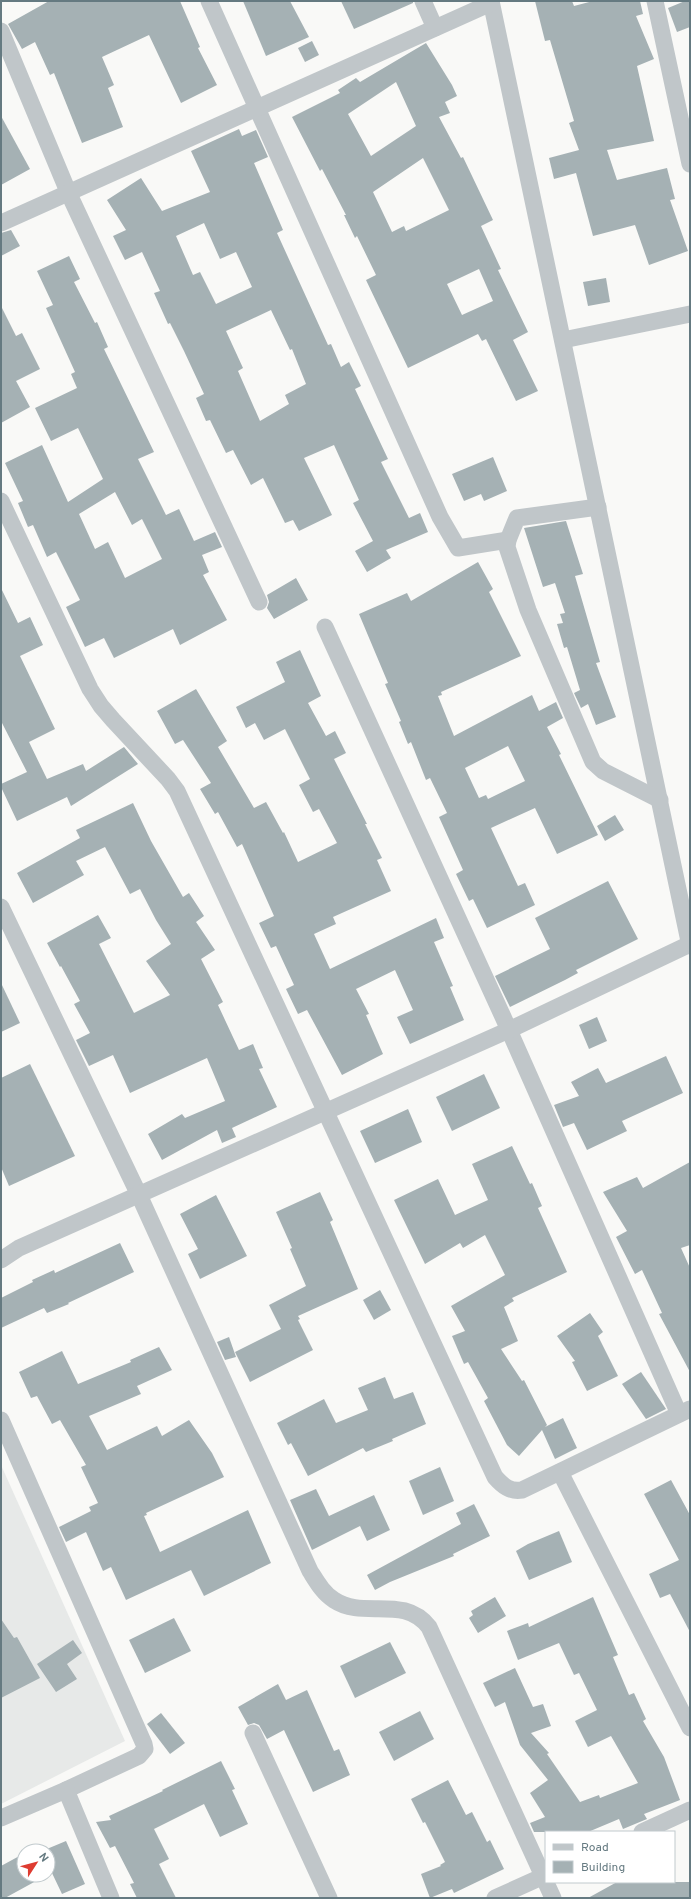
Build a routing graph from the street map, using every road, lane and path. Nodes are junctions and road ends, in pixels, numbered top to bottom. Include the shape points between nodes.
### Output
1 (209, 1) edge
2 (423, 1) edge
3 (655, 1) edge
4 (491, 2) edge
5 (435, 28) junction
6 (1, 31) edge
7 (257, 109) junction
8 (690, 164) edge
9 (69, 194) junction
10 (1, 223) edge
11 (690, 314) edge
12 (563, 340) junction
13 (1, 501) edge
14 (598, 507) junction
15 (508, 540) junction
16 (259, 602) dead end
17 (325, 627) dead end
18 (660, 800) junction
19 (1, 906) edge
20 (690, 945) edge
21 (509, 1030) junction
22 (326, 1112) junction
23 (139, 1195) junction
24 (1, 1260) edge
25 (685, 1412) edge
26 (1, 1420) edge
27 (560, 1472) junction
28 (690, 1728) edge
29 (253, 1733) dead end
30 (66, 1790) junction
31 (690, 1810) edge
32 (1, 1818) edge
33 (644, 1831) edge
34 (545, 1876) edge
35 (548, 1883) edge
36 (111, 1898) edge
37 (329, 1898) edge
38 (495, 1898) edge
39 (553, 1898) edge

1 - 7 street
2 - 5 street
3 - 8 street
4 - 5 street
4 - 12 street
5 - 7 street
6 - 9 street
7 - 9 street
7 - 15 street via 444,523 458,548
9 - 10 street
9 - 16 street
11 - 12 street
12 - 14 street
13 - 22 street via 90,689 101,706 176,791
14 - 15 street via 517,518
14 - 18 street
15 - 18 street via 507,547 528,610 594,762 603,771
17 - 21 street
18 - 20 street
19 - 23 street
20 - 21 street
21 - 22 street
21 - 25 street
22 - 23 street
22 - 27 street via 495,1477 507,1488 517,1491
23 - 24 street via 19,1248
23 - 34 street via 310,1571 325,1593 335,1601 355,1608 403,1610 423,1619
25 - 27 street
26 - 30 street via 145,1749 138,1756
27 - 28 street
29 - 37 street
30 - 32 street
30 - 36 street
31 - 33 street
34 - 38 street
35 - 39 street

